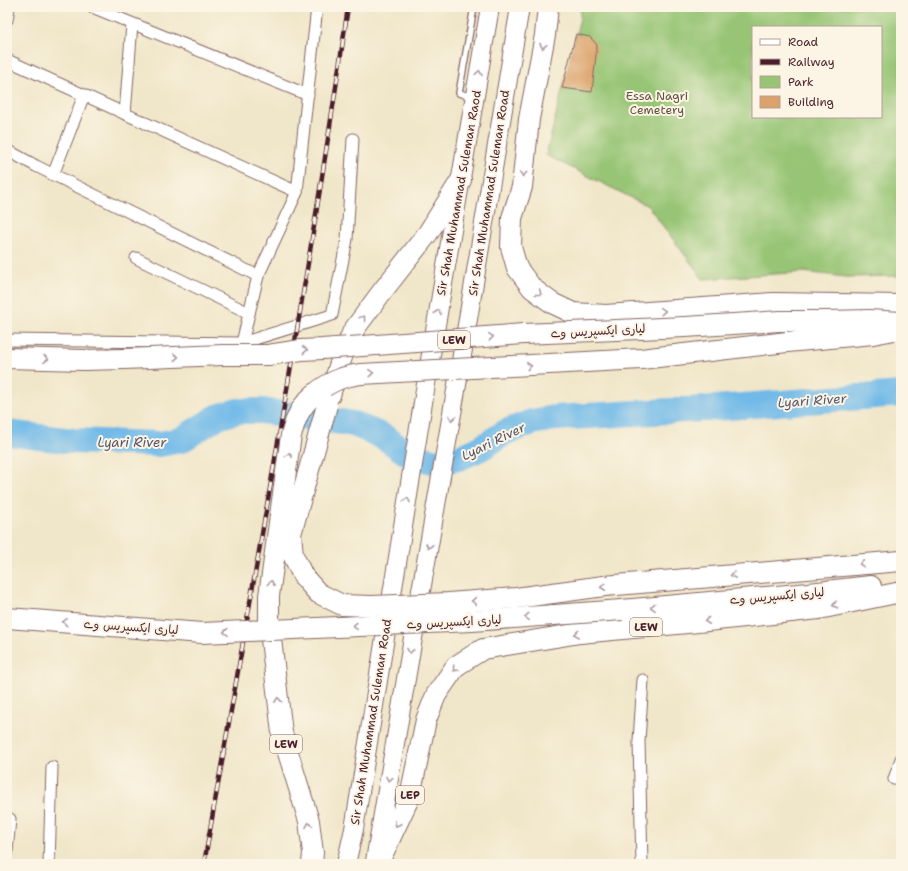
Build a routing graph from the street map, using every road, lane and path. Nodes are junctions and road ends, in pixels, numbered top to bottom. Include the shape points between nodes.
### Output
1 (9, 7) edge
2 (92, 7) edge
3 (317, 7) edge
4 (474, 7) edge
5 (490, 7) edge
6 (520, 7) edge
7 (548, 7) edge
8 (7, 20) edge
9 (132, 24) junction
10 (7, 60) edge
11 (84, 95) junction
12 (308, 95) junction
13 (475, 98) junction
14 (125, 114) junction
15 (353, 139) dead end
16 (7, 150) edge
17 (53, 175) junction
18 (461, 180) junction
19 (297, 192) junction
20 (136, 258) dead end
21 (258, 276) junction
22 (901, 305) edge
23 (249, 313) junction
24 (901, 322) edge
25 (901, 328) edge
26 (7, 340) edge
27 (242, 343) junction
28 (7, 358) edge
29 (901, 561) edge
30 (395, 580) joint
31 (901, 582) edge
32 (901, 592) edge
33 (7, 618) edge
34 (643, 680) dead end
35 (426, 720) joint
36 (901, 759) edge
37 (52, 768) dead end
38 (894, 779) dead end
39 (10, 819) dead end
40 (7, 852) edge
41 (314, 860) edge
42 (50, 864) edge
43 (346, 864) edge
44 (375, 864) edge
45 (378, 864) edge
46 (642, 864) edge

1 - 8 street
2 - 9 street
3 - 12 street
4 - 13 lane via 458,93
13 -> 5 highway, Sir Shah Muhammad Suleman Raod
6 -> 44 highway, Sir Shah Muhammad Suleman Road
7 -> 22 highway via 529,119 522,187 512,218 511,247 517,268 532,288 552,303 573,313 606,316 773,303
9 - 12 street
9 - 14 street
10 - 11 street
11 - 14 street
11 - 17 street
12 - 19 street
13 - 18 highway, Sir Shah Muhammad Suleman Raod
14 - 19 street
15 - 27 street via 347,239 332,315
16 - 17 street
17 - 21 street
29 -> 18 highway, bridge via 604,586 516,598 448,603 372,606 342,604 318,593 303,576 293,555 291,534 342,357 353,332 428,233
30 -> 18 highway, Sir Shah Muhammad Suleman Raod
19 - 21 street
20 - 23 street
21 - 23 street
23 - 27 street
28 -> 24 highway, لیاری ایکسپریس وے / LEW, bridge via 84,360 268,355 301,350 524,334 773,321
41 -> 25 highway, LEW, bridge via 309,821 282,733 269,622 270,588 291,435 302,408 322,387 343,377 360,374 641,359 873,334
26 - 27 street
30 - 43 highway, Sir Shah Muhammad Suleman Road
31 -> 33 highway, لیاری ایکسپریس وے / LEW, bridge via 809,593 472,622 210,633
32 -> 35 highway, LEW via 819,609 580,633 484,649 456,666 436,695
34 - 46 street via 639,740
35 -> 45 highway, LEP via 410,796
36 - 38 street
37 - 42 street
39 - 40 street

